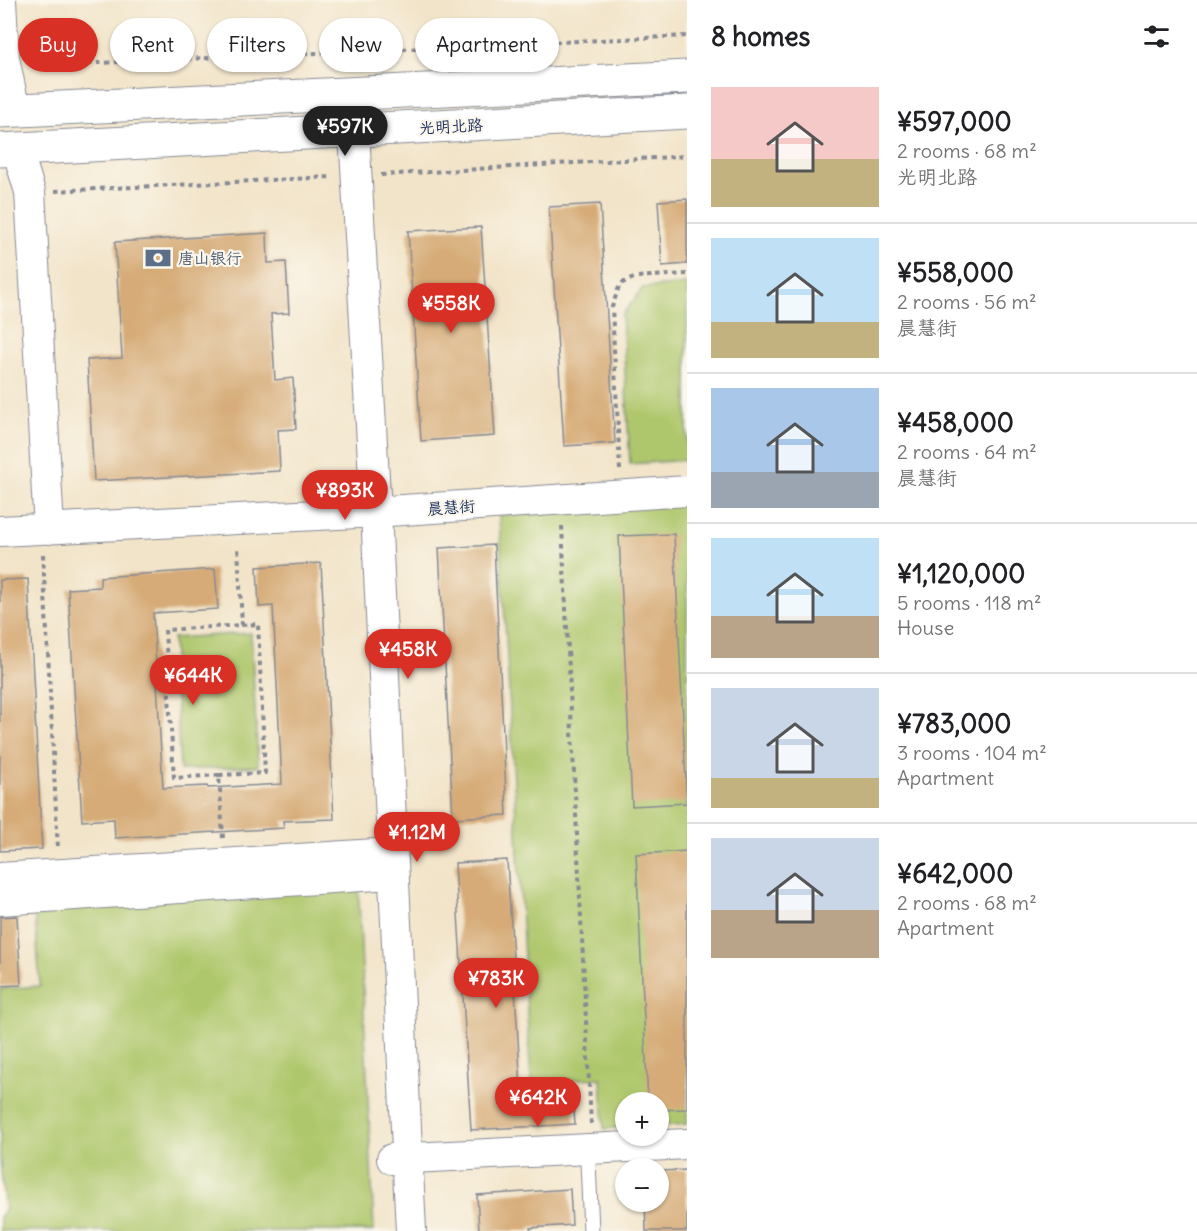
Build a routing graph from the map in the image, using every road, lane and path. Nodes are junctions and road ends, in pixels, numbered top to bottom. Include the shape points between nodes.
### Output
1 (1, 0) edge
2 (13, 0) edge
3 (687, 36) edge
4 (16, 68) junction
5 (687, 77) edge
6 (8, 111) edge
7 (687, 112) edge
8 (345, 132) junction
9 (8, 149) edge
10 (687, 274) edge
11 (687, 475) edge
12 (621, 480) junction
13 (687, 491) edge
14 (561, 500) junction
15 (366, 504) junction
16 (0, 514) edge
17 (237, 519) junction
18 (41, 522) junction
19 (0, 531) edge
20 (242, 625) junction
21 (219, 775) junction
22 (224, 863) junction
23 (382, 864) junction
24 (59, 874) junction
25 (0, 878) edge
26 (0, 900) edge
27 (687, 1144) edge
28 (590, 1155) junction
29 (687, 1157) edge
30 (400, 1165) junction
31 (396, 1231) edge
32 (411, 1231) edge
33 (591, 1231) edge

1 - 6 street
2 - 4 street
3 - 4 path
4 - 6 street
5 - 6 main road
6 - 9 main road
7 - 8 main road, 光明北路
8 - 9 main road, 光明北路
8 - 15 street
9 - 18 street
10 - 12 path via 636,277 620,284 612,307
11 - 12 street, 晨慧街
12 - 15 street, 晨慧街
13 - 14 street, 晨慧街
14 - 15 street, 晨慧街
14 - 28 path
15 - 17 street, 晨慧街
15 - 18 street, 晨慧街
15 - 23 street
16 - 18 street, 晨慧街
17 - 18 street, 晨慧街
17 - 20 path
18 - 19 street, 晨慧街
18 - 24 path
20 - 21 path via 258,624 265,772
20 - 21 path via 165,630 174,778
21 - 22 path
22 - 23 street
22 - 24 street
23 - 26 street
23 - 30 street
24 - 25 street
27 - 28 street
28 - 29 street
28 - 30 street
28 - 33 lane
30 - 31 street
30 - 32 street

